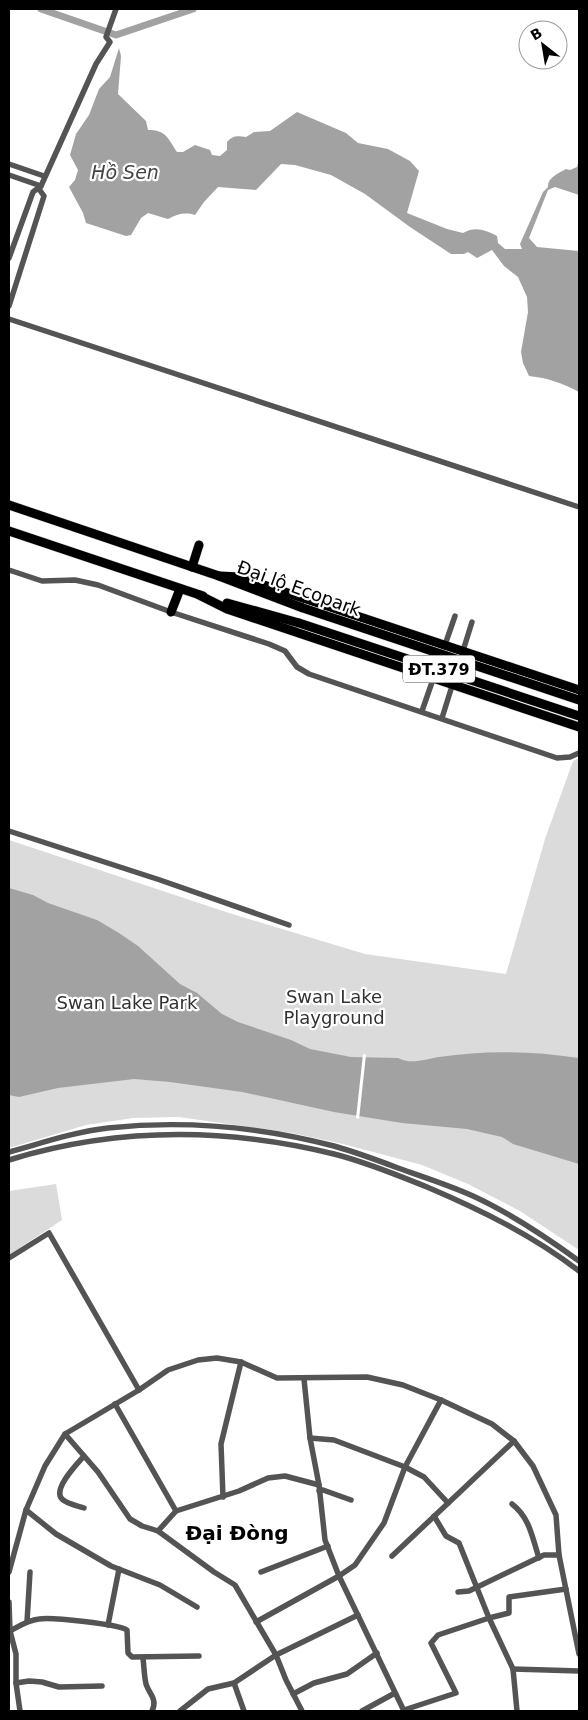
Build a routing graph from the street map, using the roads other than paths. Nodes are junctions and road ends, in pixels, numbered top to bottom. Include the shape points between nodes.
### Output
1 (116, 9) edge
2 (9, 164) edge
3 (9, 175) edge
4 (44, 176) junction
5 (40, 187) junction
6 (9, 258) edge
7 (9, 306) edge
8 (9, 319) edge
9 (9, 505) edge
10 (579, 507) edge
11 (9, 531) edge
12 (199, 545) dead end
13 (192, 567) junction
14 (9, 570) edge
15 (218, 576) junction
16 (180, 589) junction
17 (199, 595) junction
18 (171, 612) junction
19 (454, 616) dead end
20 (472, 622) dead end
21 (444, 645) junction
22 (463, 652) junction
23 (433, 678) junction
24 (452, 684) junction
25 (579, 690) edge
26 (579, 700) edge
27 (422, 711) junction
28 (579, 716) edge
29 (442, 718) junction
30 (579, 727) edge
31 (579, 754) edge
32 (9, 831) edge
33 (289, 925) dead end
34 (148, 1126) junction
35 (148, 1134) junction
36 (9, 1152) edge
37 (353, 1152) junction
38 (350, 1159) junction
39 (10, 1160) edge
40 (545, 1238) junction
41 (541, 1245) junction
42 (9, 1258) edge
43 (579, 1261) edge
44 (579, 1271) edge
45 (241, 1362) junction
46 (304, 1379) junction
47 (139, 1390) junction
48 (441, 1400) junction
49 (115, 1404) junction
50 (64, 1434) junction
51 (310, 1438) junction
52 (514, 1442) junction
53 (84, 1456) junction
54 (405, 1467) junction
55 (319, 1488) junction
56 (223, 1497) junction
57 (351, 1500) dead end
58 (448, 1503) junction
59 (512, 1504) dead end
60 (84, 1508) dead end
61 (26, 1510) junction
62 (176, 1512) junction
63 (434, 1516) junction
64 (158, 1531) junction
65 (328, 1546) junction
66 (559, 1555) junction
67 (392, 1556) dead end
68 (538, 1558) junction
69 (119, 1569) junction
70 (9, 1572) edge
71 (30, 1572) dead end
72 (262, 1572) dead end
73 (339, 1576) junction
74 (477, 1587) junction
75 (566, 1589) junction
76 (458, 1592) dead end
77 (9, 1602) edge
78 (197, 1607) dead end
79 (358, 1615) junction
80 (489, 1618) junction
81 (27, 1622) junction
82 (256, 1622) junction
83 (108, 1624) junction
84 (10, 1631) junction
85 (377, 1653) junction
86 (579, 1654) edge
87 (276, 1655) junction
88 (198, 1656) dead end
89 (143, 1658) junction
90 (513, 1669) junction
91 (579, 1671) edge
92 (16, 1683) junction
93 (234, 1683) junction
94 (102, 1686) dead end
95 (396, 1693) junction
96 (293, 1694) junction
97 (20, 1711) edge
98 (152, 1711) edge
99 (180, 1711) edge
100 (244, 1711) edge
101 (302, 1711) edge
102 (362, 1711) edge
103 (404, 1711) edge
104 (518, 1711) edge

1 - 4 street via 106,37 110,42 96,64
2 - 4 street
3 - 5 street
4 - 5 street
5 - 6 street via 33,192
5 - 7 street via 44,196
8 - 10 street
9 - 13 highway, Đại lộ Ecopark / ĐT.379
11 - 16 highway, Đại lộ Ecopark / ĐT.379
12 - 13 highway
13 - 15 highway, Đại lộ Ecopark / ĐT.379
14 - 18 street via 42,581 75,580 98,585
15 - 21 highway via 240,577
15 - 26 highway, Đại lộ Ecopark / ĐT.379, bridge via 303,608
16 - 17 highway, Đại lộ Ecopark / ĐT.379
16 - 18 highway
17 - 23 highway via 227,609
17 - 28 highway, Đại lộ Ecopark / ĐT.379, bridge via 299,622
18 - 27 street via 285,651 297,667 309,674
19 - 21 street
20 - 22 street
21 - 22 highway
21 - 23 street
22 - 24 street
22 - 25 highway
23 - 24 highway
23 - 27 street
24 - 29 street
24 - 30 highway
27 - 29 street
29 - 31 street via 557,758
32 - 33 street
34 - 35 street
34 - 36 street via 75,1134
34 - 37 street via 222,1127 274,1133
35 - 38 street via 220,1135
35 - 39 street via 74,1144
36 - 39 street
37 - 38 street
37 - 40 street via 472,1196
38 - 41 street via 465,1203
40 - 41 street
40 - 43 street
41 - 44 street
42 - 47 street via 49,1233
45 - 46 street via 276,1378
45 - 47 street via 217,1358 198,1360 168,1370
45 - 56 street via 221,1444
46 - 48 street via 367,1377 403,1385
46 - 51 street
47 - 49 street
48 - 52 street via 492,1424
48 - 54 street
49 - 50 street
49 - 62 street
50 - 53 street
50 - 61 street via 45,1466
51 - 54 street via 334,1440
51 - 55 street
52 - 58 street
52 - 66 street via 533,1466 556,1516
53 - 60 street via 66,1476 60,1493 65,1501
53 - 64 street via 130,1520
54 - 58 street via 424,1478
54 - 73 street via 384,1523 355,1565
55 - 56 street via 285,1476 268,1478
55 - 57 street
55 - 65 street
56 - 62 street
58 - 63 street
59 - 68 street via 526,1520
61 - 69 street via 56,1534
61 - 70 street
62 - 64 street
63 - 67 street
63 - 74 street via 446,1536 459,1543
64 - 82 street via 234,1585
65 - 72 street
65 - 73 street
66 - 68 street
66 - 75 street
68 - 74 street
69 - 78 street via 160,1585
69 - 83 street
71 - 81 street
73 - 79 street
73 - 82 street
74 - 76 street
74 - 80 street
75 - 80 street via 509,1597 509,1613
75 - 86 street
77 - 84 street
79 - 85 street
79 - 87 street
80 - 90 street
80 - 103 street via 438,1635 431,1643 456,1693
81 - 83 street via 38,1619
81 - 84 street
82 - 87 street
83 - 89 street via 126,1629 129,1655
84 - 92 street via 16,1654
85 - 95 street
85 - 96 street via 347,1674 314,1683
87 - 93 street
87 - 96 street
88 - 89 street
89 - 98 street via 146,1685 154,1701
90 - 91 street
90 - 104 street
92 - 94 street
92 - 97 street
93 - 99 street via 208,1689
93 - 100 street
95 - 102 street
95 - 103 street
96 - 101 street

